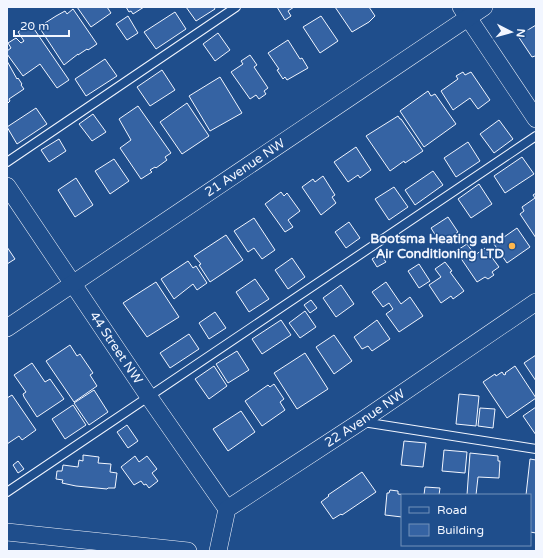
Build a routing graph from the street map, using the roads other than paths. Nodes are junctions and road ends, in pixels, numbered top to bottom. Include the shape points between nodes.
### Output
1 (236, 7) edge
2 (484, 7) edge
3 (465, 12) edge
4 (536, 120) edge
5 (536, 136) edge
6 (7, 162) edge
7 (7, 186) edge
8 (73, 283) junction
9 (536, 302) edge
10 (7, 328) edge
11 (149, 397) junction
12 (360, 422) junction
13 (536, 449) edge
14 (7, 492) edge
15 (227, 509) junction
16 (7, 532) edge
17 (188, 551) edge
18 (218, 551) edge

1 - 6 lane
2 - 3 street, 21 Avenue NW
3 - 4 street
3 - 8 street, 21 Avenue NW
5 - 11 lane
7 - 8 street, 44 Street NW
8 - 10 street, 21 Avenue NW
8 - 11 street, 44 Street NW
9 - 12 street, 22 Avenue NW
11 - 14 lane
11 - 15 street, 44 Street NW
12 - 13 lane
12 - 15 street, 22 Avenue NW
15 - 18 street
16 - 17 street

